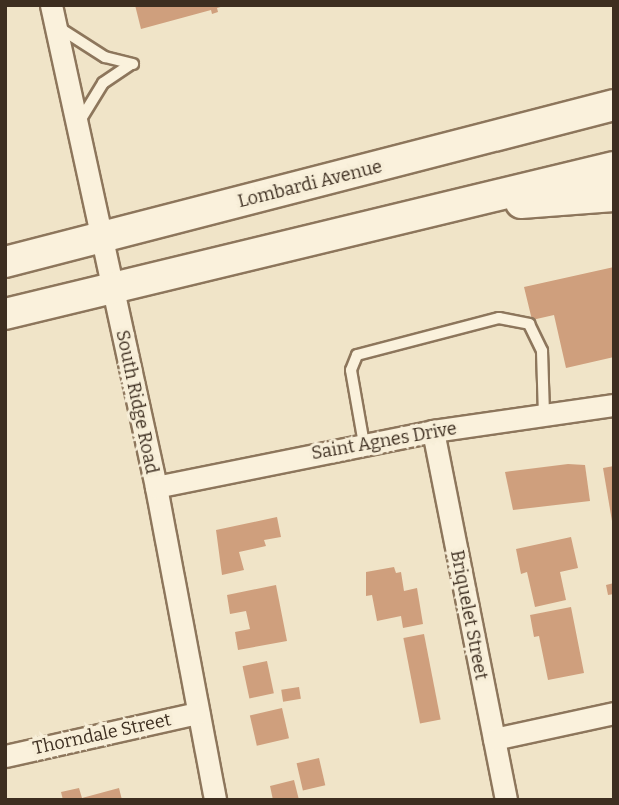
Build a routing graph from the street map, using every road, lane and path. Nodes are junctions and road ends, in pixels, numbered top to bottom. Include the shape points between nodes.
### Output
1 (53, 15) edge
2 (612, 105) edge
3 (77, 126) junction
4 (614, 167) edge
5 (614, 196) edge
6 (482, 197) junction
7 (101, 237) junction
8 (5, 262) edge
9 (112, 288) junction
10 (5, 314) edge
11 (614, 405) edge
12 (544, 414) junction
13 (433, 430) junction
14 (364, 444) junction
15 (156, 487) junction
16 (198, 713) junction
17 (614, 713) edge
18 (494, 739) junction
19 (5, 755) edge
20 (215, 800) edge
21 (506, 800) edge

1 - 3 street, South Ridge Road
1 - 3 lane via 105,57 133,64 103,83
2 - 7 main road, Lombardi Avenue
3 - 7 street, South Ridge Road
4 - 6 main road
5 - 6 main road via 531,203
6 - 9 main road
7 - 8 main road, Lombardi Avenue
7 - 9 street, South Ridge Road
9 - 10 main road
9 - 15 street, South Ridge Road
11 - 12 street, Saint Agnes Drive
12 - 13 street, Saint Agnes Drive
12 - 14 lane via 542,351 529,324 499,318 357,355 351,370
13 - 14 street, Saint Agnes Drive
13 - 18 street, Briquelet Street
14 - 15 street, Saint Agnes Drive
15 - 16 street, South Ridge Road
16 - 19 street, Thorndale Street
16 - 20 street, South Ridge Road
17 - 18 street
18 - 21 street, Briquelet Street

